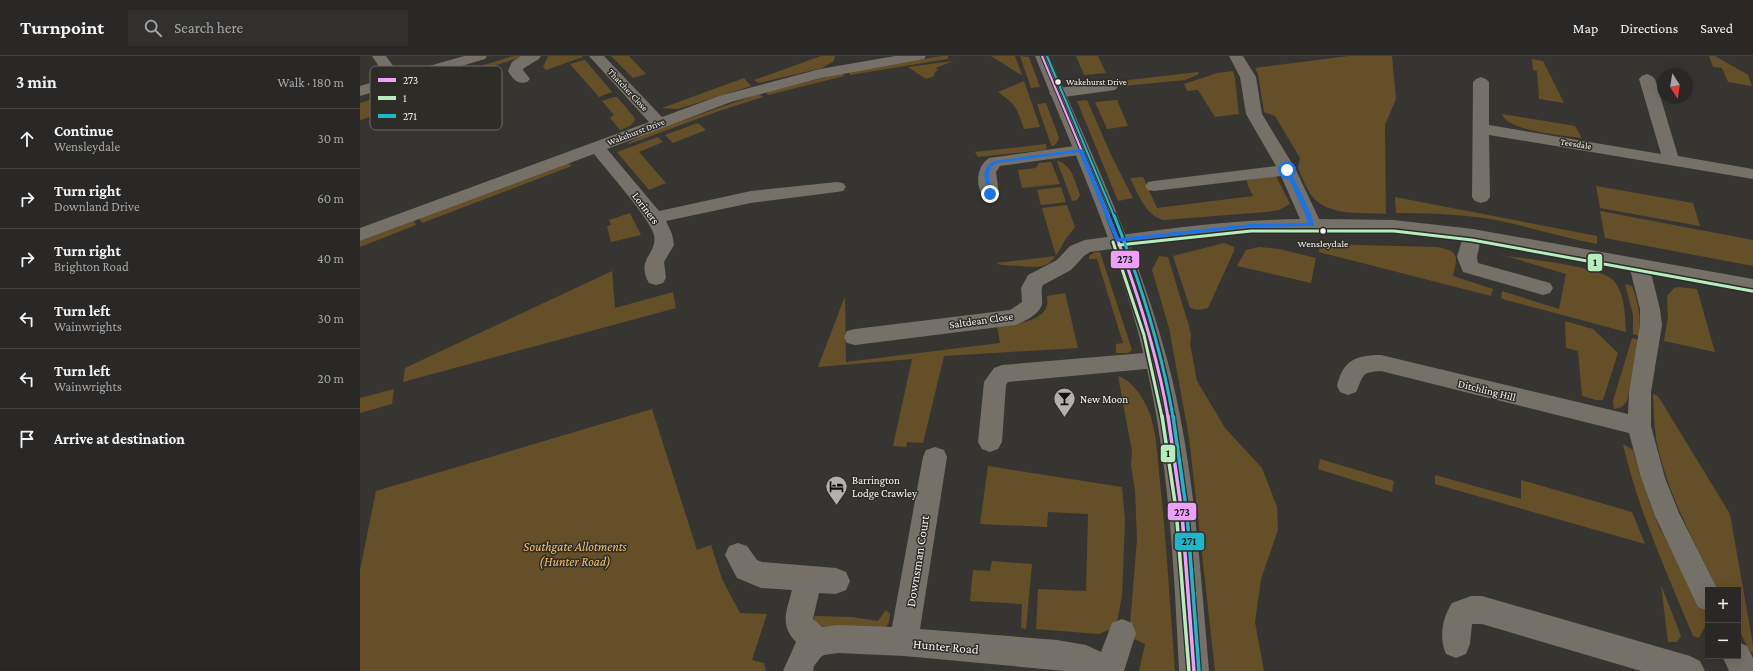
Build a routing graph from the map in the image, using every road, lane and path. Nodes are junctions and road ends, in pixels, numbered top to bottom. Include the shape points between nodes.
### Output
1 (379, 56) edge
2 (480, 56) edge
3 (534, 56) edge
4 (596, 56) edge
5 (920, 56) edge
6 (1042, 56) edge
7 (1236, 56) edge
8 (843, 62) edge
9 (386, 66) edge
10 (445, 66) edge
11 (522, 79) dead end
12 (1648, 80) dead end
13 (1481, 82) dead end
14 (370, 88) edge
15 (1110, 88) dead end
16 (360, 91) edge
17 (1057, 93) junction
18 (659, 124) junction
19 (1481, 129) junction
20 (597, 147) junction
21 (1081, 150) junction
22 (1671, 160) junction
23 (1287, 170) junction
24 (1753, 174) edge
25 (1154, 186) dead end
26 (837, 187) dead end
27 (990, 194) dead end
28 (1481, 197) dead end
29 (655, 218) junction
30 (1311, 225) junction
31 (360, 235) edge
32 (1473, 235) junction
33 (1118, 240) junction
34 (1639, 264) junction
35 (656, 278) dead end
36 (1753, 286) edge
37 (1543, 288) dead end
38 (855, 337) dead end
39 (1156, 360) junction
40 (1348, 386) dead end
41 (1639, 426) junction
42 (990, 442) dead end
43 (936, 457) dead end
44 (738, 555) dead end
45 (809, 579) junction
46 (836, 581) dead end
47 (1705, 592) edge
48 (1122, 633) dead end
49 (817, 642) junction
50 (904, 642) junction
51 (1456, 644) dead end
52 (1738, 659) edge
53 (798, 671) edge
54 (1109, 671) edge
55 (1194, 671) edge
56 (1690, 671) edge
57 (1744, 671) edge

1 - 9 street
2 - 10 main road
3 - 11 street via 522,61 516,68
4 - 18 street, Thatcher Close
5 - 8 street, Wakehurst Drive
6 - 17 main road
7 - 23 street via 1248,77 1254,114
8 - 18 street, Wakehurst Drive
12 - 22 street
13 - 19 street
14 - 16 main road
15 - 17 street
17 - 21 main road
18 - 20 street, Wakehurst Drive
19 - 22 street, Teesdale
19 - 28 street
20 - 29 street, Loriners
20 - 31 street, Wakehurst Drive
21 - 27 street via 995,162 986,173
21 - 33 main road
22 - 24 street, Teesdale
23 - 25 street
23 - 30 street
26 - 29 street via 751,197
29 - 35 street, Loriners via 664,245 654,262
30 - 32 street, Saltdean Close via 1394,226
30 - 33 street, Saltdean Close via 1244,226
32 - 34 street, Saltdean Close
32 - 37 street via 1467,257 1470,267
33 - 38 street, Saltdean Close via 1084,246 1073,262 1035,280 1031,288 1032,304 1015,317
33 - 39 main road
34 - 36 street, Saltdean Close
34 - 41 street via 1651,325 1640,392
39 - 42 street via 1002,374 996,382
39 - 55 main road via 1174,452 1187,569
40 - 41 street, Ditchling Hill via 1354,369 1361,365 1381,364
41 - 47 street via 1653,478 1668,516
43 - 50 street, Downsman Court
44 - 45 street via 747,569 761,575
45 - 46 street
45 - 49 street via 799,619 800,626
48 - 54 street
49 - 50 street, Hunter Road via 838,639
49 - 53 street via 802,657
50 - 54 street, Hunter Road via 1057,655 1086,660
51 - 56 street via 1458,619 1462,613 1482,610
52 - 57 street

